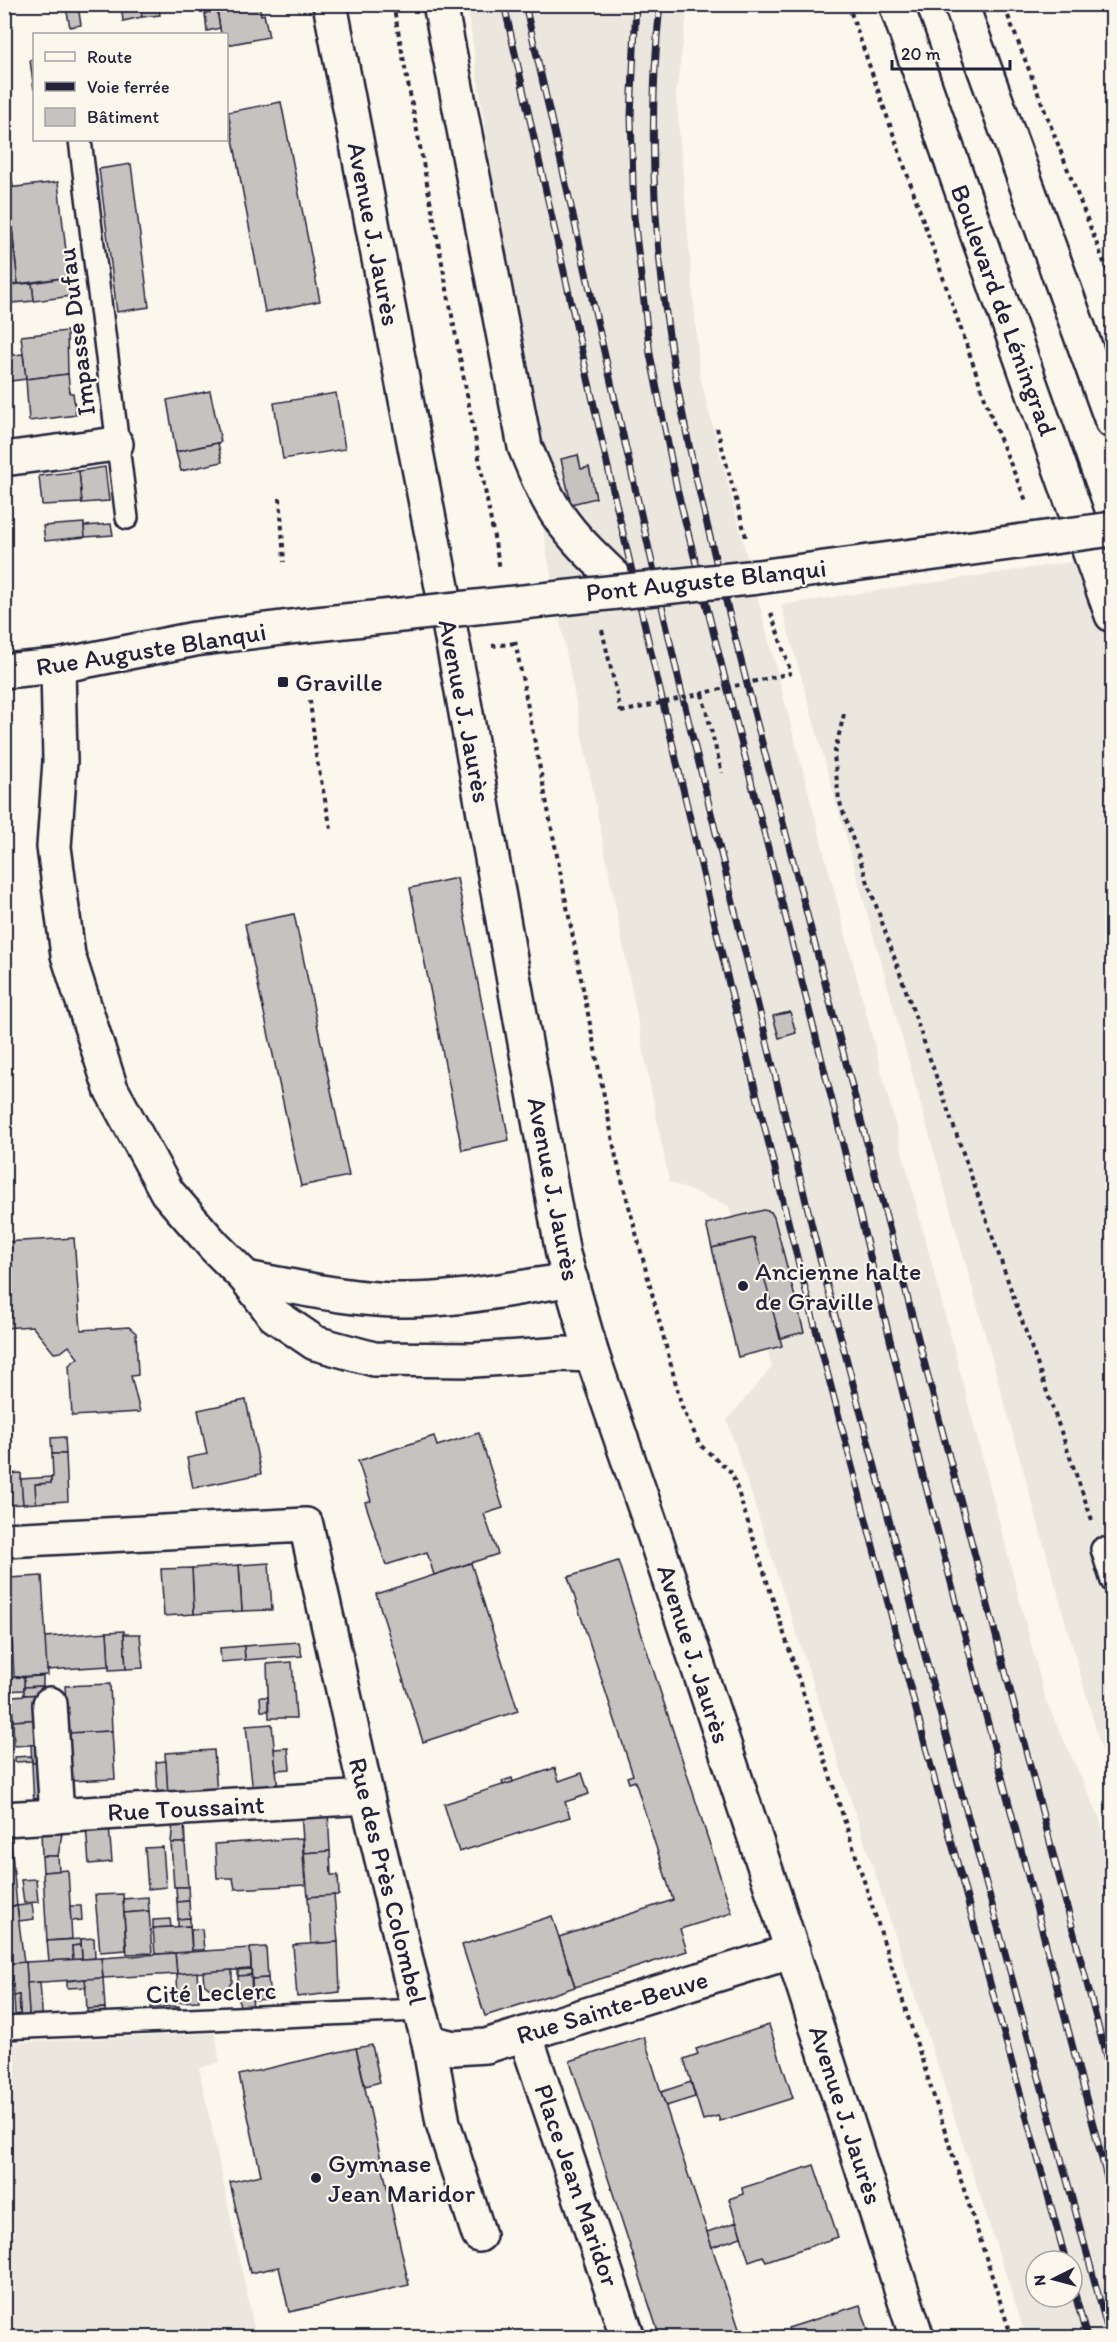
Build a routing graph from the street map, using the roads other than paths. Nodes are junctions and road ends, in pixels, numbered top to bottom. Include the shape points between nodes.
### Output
1 (330, 4) edge
2 (440, 4) edge
3 (896, 4) edge
4 (961, 4) edge
5 (80, 141) edge
6 (1113, 421) edge
7 (116, 444) junction
8 (4, 459) edge
9 (127, 518) dead end
10 (1113, 529) edge
11 (627, 589) junction
12 (1113, 615) edge
13 (298, 626) joint
14 (58, 666) junction
15 (4, 671) edge
16 (246, 1278) junction
17 (571, 1280) junction
18 (592, 1355) junction
19 (4, 1540) edge
20 (1102, 1549) road end
21 (1113, 1581) edge
22 (50, 1704) dead end
23 (367, 1797) junction
24 (57, 1816) junction
25 (4, 1819) edge
26 (793, 1952) junction
27 (419, 2010) junction
28 (4, 2028) edge
29 (525, 2034) junction
30 (429, 2042) junction
31 (478, 2235) dead end
32 (628, 2337) edge
33 (917, 2337) edge

1 - 17 street, Avenue J. Jaurès via 462,691 563,1254
2 - 11 street via 525,447 559,518
3 - 12 street, Boulevard de Léningrad
4 - 6 street
5 - 7 lane, Impasse Dufau
7 - 8 street
7 - 9 lane, Impasse Dufau
10 - 11 street, Pont Auguste Blanqui, bridge via 758,577
11 - 13 street, Pont Auguste Blanqui, bridge
13 - 14 street, Rue Auguste Blanqui via 195,639
14 - 15 street, Rue Auguste Blanqui
14 - 16 street via 60,761 54,847 68,955 111,1089 167,1192
16 - 17 street via 330,1293 401,1300 458,1297
16 - 18 street via 274,1315 315,1343 374,1359
17 - 18 street, Avenue J. Jaurès
18 - 26 street, Avenue J. Jaurès
19 - 23 street, Rue des Près Colombel via 306,1526
20 - 21 lane
22 - 24 street
23 - 24 street, Rue Toussaint
23 - 27 street, Rue des Près Colombel
24 - 25 street, Rue Toussaint
26 - 29 street, Rue Sainte-Beuve
26 - 33 street, Avenue J. Jaurès
27 - 28 lane, Cité Leclerc
27 - 30 street, Rue des Près Colombel
29 - 30 street, Rue Sainte-Beuve via 486,2046 454,2048
29 - 32 street, Place Jean Maridor
30 - 31 street, Rue des Près Colombel via 443,2123

